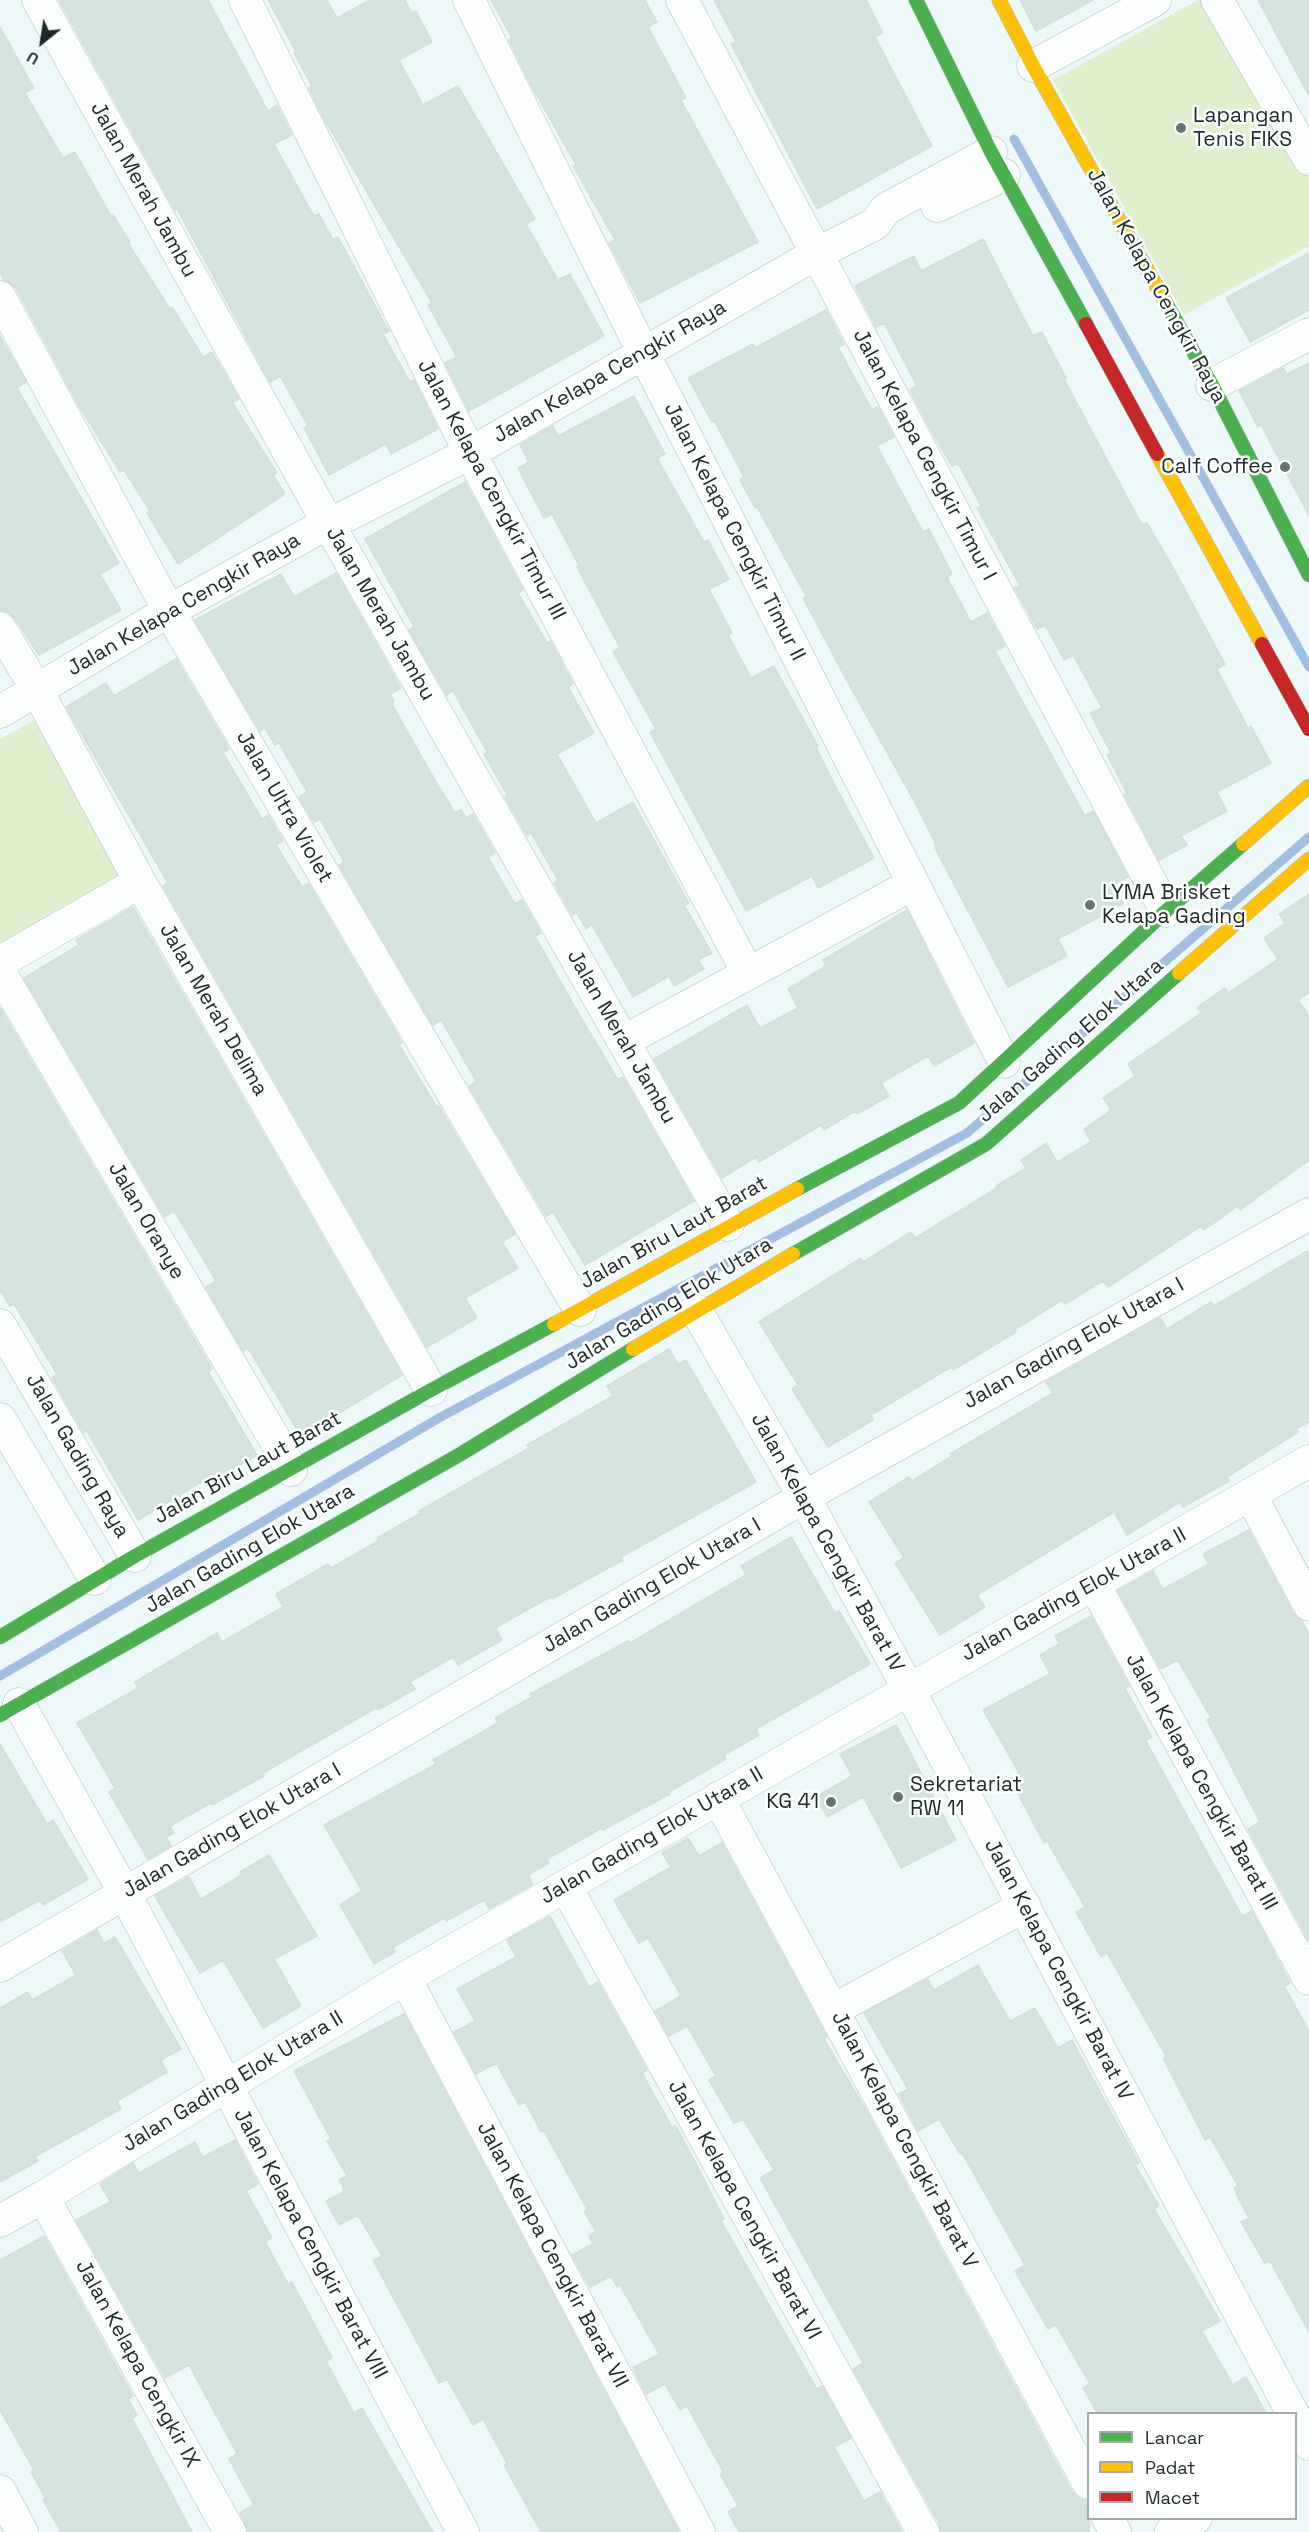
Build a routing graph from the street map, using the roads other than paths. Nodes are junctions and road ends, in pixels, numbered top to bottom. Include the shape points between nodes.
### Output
1 (38, 0) edge
2 (245, 0) edge
3 (469, 0) edge
4 (682, 0) edge
5 (916, 0) edge
6 (999, 0) edge
7 (1155, 0) edge
8 (1217, 0) edge
9 (1033, 66) junction
10 (1305, 142) edge
11 (998, 163) junction
12 (816, 254) junction
13 (0, 297) edge
14 (1309, 334) edge
15 (643, 352) junction
16 (1212, 385) junction
17 (470, 453) junction
18 (328, 523) junction
19 (1301, 542) edge
20 (1309, 575) edge
21 (169, 611) junction
22 (0, 628) edge
23 (37, 690) junction
24 (0, 712) edge
25 (1309, 729) edge
26 (1309, 786) edge
27 (1309, 859) edge
28 (140, 882) junction
29 (913, 884) junction
30 (1166, 911) junction
31 (0, 962) edge
32 (0, 972) edge
33 (748, 973) junction
34 (624, 1041) junction
35 (1004, 1062) junction
36 (1309, 1214) edge
37 (728, 1226) junction
38 (580, 1310) junction
39 (696, 1310) junction
40 (0, 1325) edge
41 (431, 1390) junction
42 (0, 1419) edge
43 (1309, 1461) edge
44 (291, 1470) junction
45 (1251, 1496) junction
46 (804, 1497) junction
47 (135, 1556) junction
48 (95, 1579) junction
49 (1094, 1584) junction
50 (1309, 1605) edge
51 (0, 1637) edge
52 (908, 1688) junction
53 (10, 1709) edge
54 (718, 1798) junction
55 (566, 1887) junction
56 (125, 1894) junction
57 (1024, 1906) junction
58 (0, 1966) edge
59 (405, 1978) junction
60 (1309, 1979) edge
61 (833, 2010) junction
62 (226, 2087) junction
63 (43, 2197) junction
64 (0, 2221) edge
65 (1292, 2412) edge
66 (1297, 2420) edge
67 (1309, 2444) edge
68 (1087, 2478) edge
69 (0, 2491) edge
70 (1192, 2520) edge
71 (22, 2532) edge
72 (230, 2532) edge
73 (463, 2532) edge
74 (699, 2532) edge
75 (923, 2532) edge
76 (1171, 2532) edge

1 - 18 street, Jalan Merah Jambu
2 - 17 street, Jalan Kelapa Cengkir Timur III
3 - 15 street, Jalan Kelapa Cengkir Timur II
4 - 12 street, Jalan Kelapa Cengkir Timur I
5 - 11 street
6 - 9 street, Jalan Kelapa Cengkir Raya
7 - 9 street
8 - 10 street
9 - 16 street, Jalan Kelapa Cengkir Raya
11 - 12 street, Jalan Kelapa Cengkir Raya via 893,227 875,224
11 - 25 street
12 - 15 street, Jalan Kelapa Cengkir Raya
12 - 30 street, Jalan Kelapa Cengkir Timur I
13 - 21 street, Jalan Ultra Violet
14 - 16 street
15 - 17 street, Jalan Kelapa Cengkir Raya
15 - 29 street, Jalan Kelapa Cengkir Timur II
16 - 19 street, Jalan Kelapa Cengkir Raya
17 - 18 street, Jalan Kelapa Cengkir Raya
17 - 33 street, Jalan Kelapa Cengkir Timur III
18 - 21 street, Jalan Kelapa Cengkir Raya
18 - 34 street, Jalan Merah Jambu
19 - 20 street, Jalan Kelapa Cengkir Raya
21 - 23 street, Jalan Kelapa Cengkir Raya
21 - 38 street, Jalan Ultra Violet
22 - 23 street, Jalan Merah Delima
23 - 24 street, Jalan Kelapa Cengkir Raya
23 - 28 street, Jalan Merah Delima
26 - 30 street, Jalan Biru Laut Barat
27 - 39 street, Jalan Gading Elok Utara via 986,1144
28 - 31 street
28 - 41 street, Jalan Merah Delima
29 - 33 street
29 - 35 street, Jalan Kelapa Cengkir Timur II
30 - 35 street, Jalan Biru Laut Barat
32 - 44 street, Jalan Oranye
33 - 34 street
34 - 37 street, Jalan Merah Jambu
35 - 37 street, Jalan Biru Laut Barat via 958,1103
36 - 46 street, Jalan Gading Elok Utara I
37 - 38 street, Jalan Biru Laut Barat
38 - 41 street, Jalan Biru Laut Barat
39 - 46 street, Jalan Kelapa Cengkir Barat IV
39 - 53 street, Jalan Gading Elok Utara via 459,1455
40 - 47 street, Jalan Gading Raya
41 - 44 street, Jalan Biru Laut Barat
42 - 48 street
43 - 45 street, Jalan Gading Elok Utara II
44 - 47 street, Jalan Biru Laut Barat
45 - 49 street, Jalan Gading Elok Utara II
45 - 50 street
46 - 52 street, Jalan Kelapa Cengkir Barat IV
46 - 56 street, Jalan Gading Elok Utara I
47 - 48 street, Jalan Biru Laut Barat
48 - 51 street, Jalan Biru Laut Barat
49 - 52 street, Jalan Gading Elok Utara II
49 - 60 street, Jalan Kelapa Cengkir Barat III
52 - 54 street, Jalan Gading Elok Utara II
52 - 57 street, Jalan Kelapa Cengkir Barat IV
53 - 56 street, Jalan Kelapa Cengkir Barat VIII
54 - 55 street, Jalan Gading Elok Utara II
54 - 61 street, Jalan Kelapa Cengkir Barat V
55 - 59 street, Jalan Gading Elok Utara II
55 - 75 street, Jalan Kelapa Cengkir Barat VI
56 - 58 street, Jalan Gading Elok Utara I
56 - 62 street, Jalan Kelapa Cengkir Barat VIII
57 - 61 street
57 - 65 street, Jalan Kelapa Cengkir Barat IV
59 - 62 street, Jalan Gading Elok Utara II
59 - 74 street, Jalan Kelapa Cengkir Barat VII
61 - 68 street, Jalan Kelapa Cengkir Barat V
62 - 63 street, Jalan Gading Elok Utara II
62 - 73 street, Jalan Kelapa Cengkir Barat VIII
63 - 64 street, Jalan Gading Elok Utara II
63 - 72 street, Jalan Kelapa Cengkir IX
66 - 67 street
69 - 71 street
70 - 76 street

